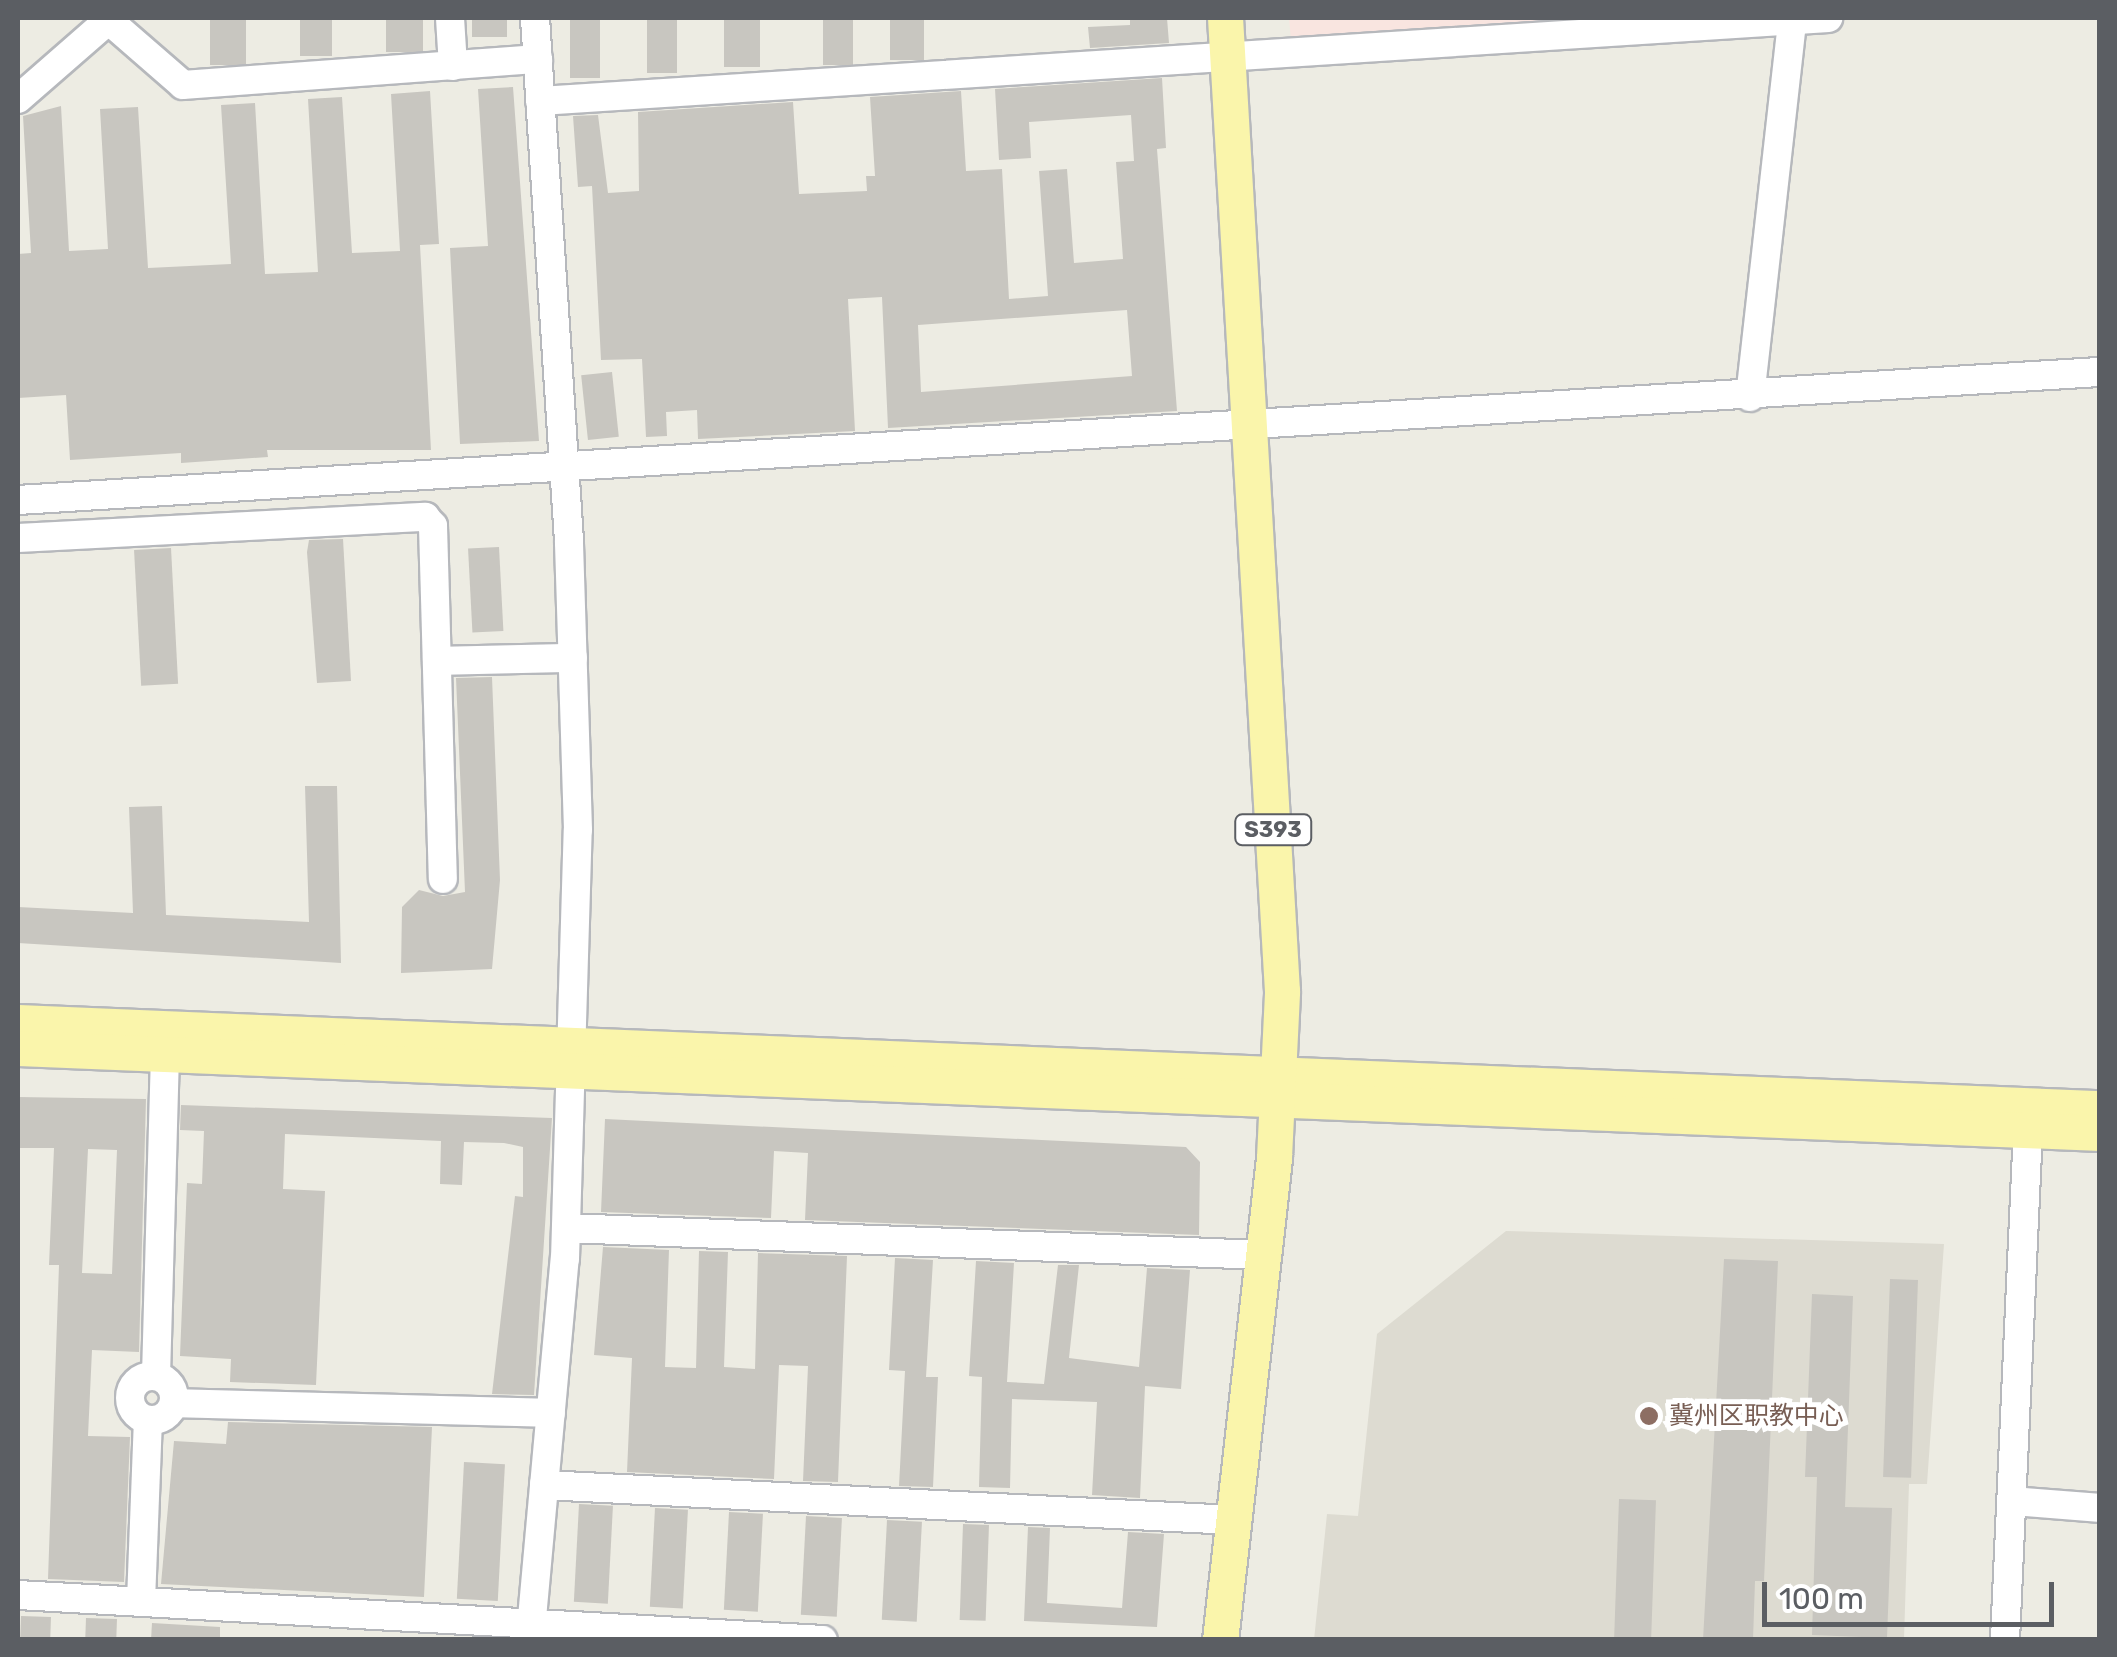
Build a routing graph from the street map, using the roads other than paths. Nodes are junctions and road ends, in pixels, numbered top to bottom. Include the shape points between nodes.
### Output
1 (109, 18) edge
2 (450, 18) edge
3 (535, 18) edge
4 (1225, 18) edge
5 (1828, 18) edge
6 (1792, 20) edge
7 (1227, 58) junction
8 (538, 59) junction
9 (453, 66) junction
10 (18, 99) edge
11 (540, 101) junction
12 (2100, 372) edge
13 (1750, 397) junction
14 (1249, 426) junction
15 (564, 470) junction
16 (18, 500) edge
17 (18, 538) edge
18 (572, 658) junction
19 (437, 661) junction
20 (443, 879) dead end
21 (18, 1022) edge
22 (18, 1048) edge
23 (165, 1054) junction
24 (574, 1059) junction
25 (1279, 1088) junction
26 (2100, 1108) edge
27 (2028, 1130) junction
28 (2100, 1133) edge
29 (566, 1228) junction
30 (1263, 1255) junction
31 (156, 1376) junction
32 (174, 1403) junction
33 (551, 1413) junction
34 (148, 1420) junction
35 (544, 1485) junction
36 (2012, 1501) junction
37 (2100, 1508) edge
38 (1234, 1520) junction
39 (18, 1594) edge
40 (141, 1601) junction
41 (531, 1632) edge
42 (823, 1640) edge
43 (1220, 1640) edge
44 (2005, 1640) edge

1 - 9 street via 183,85
1 - 10 street
2 - 9 street
3 - 8 street
4 - 7 main road, S393
5 - 6 street
6 - 7 street
6 - 13 street
7 - 11 street
7 - 14 main road, S393
8 - 9 street
8 - 11 street
11 - 15 street
12 - 13 street
13 - 14 street
14 - 15 street
14 - 25 main road, S393 via 1282,991
15 - 16 street
15 - 18 street
17 - 19 street via 425,516 433,526
18 - 19 street
18 - 24 street
19 - 20 street
21 - 24 main road
22 - 23 main road
23 - 24 main road
23 - 31 street
24 - 25 main road
24 - 29 street
25 - 26 main road
25 - 27 main road
25 - 30 main road, S393
27 - 28 main road
27 - 36 street
29 - 30 street
29 - 33 street
30 - 38 main road, S393
31 - 32 street via 173,1389
31 - 34 street via 130,1391 134,1412
32 - 33 street
32 - 34 street via 164,1418
33 - 35 street
34 - 40 street
35 - 38 street
35 - 41 street
36 - 37 street
36 - 44 street
38 - 43 main road, S393
39 - 40 street
40 - 41 street
41 - 42 street

